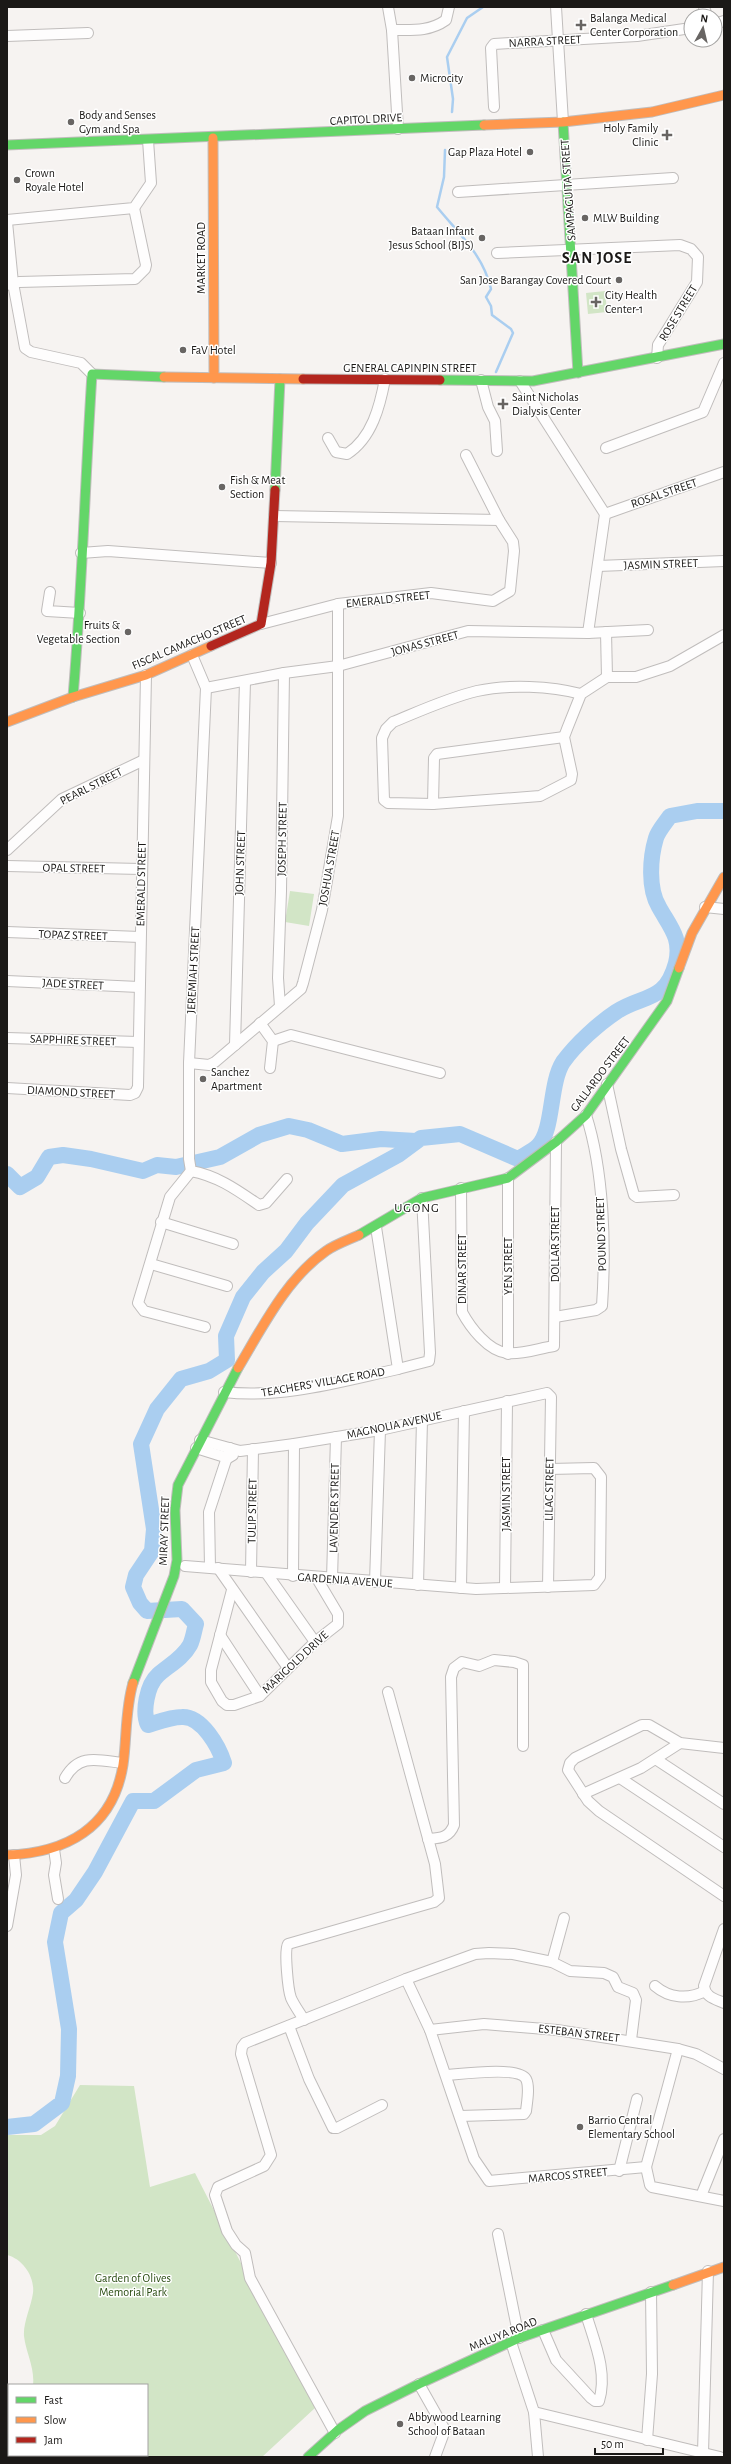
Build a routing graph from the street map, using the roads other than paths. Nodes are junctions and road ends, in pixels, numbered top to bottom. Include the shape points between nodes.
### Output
1 (388, 7) edge
2 (449, 7) edge
3 (557, 8) edge
4 (683, 29) edge
5 (392, 30) junction
6 (88, 33) dead end
7 (7, 36) edge
8 (559, 40) junction
9 (724, 95) edge
10 (494, 107) dead end
11 (563, 122) junction
12 (398, 130) junction
13 (213, 138) junction
14 (148, 140) junction
15 (7, 145) edge
16 (673, 178) dead end
17 (567, 184) junction
18 (458, 192) dead end
19 (134, 208) junction
20 (7, 221) edge
21 (571, 251) junction
22 (497, 254) dead end
23 (10, 284) edge
24 (724, 344) edge
25 (656, 358) junction
26 (724, 363) edge
27 (578, 373) junction
28 (92, 374) junction
29 (214, 378) junction
30 (280, 379) junction
31 (385, 379) junction
32 (481, 380) junction
33 (520, 380) junction
34 (328, 438) dead end
35 (606, 448) dead end
36 (497, 451) dead end
37 (466, 455) dead end
38 (724, 472) edge
39 (605, 514) junction
40 (274, 516) junction
41 (499, 520) junction
42 (81, 553) junction
43 (724, 561) edge
44 (271, 563) junction
45 (598, 566) junction
46 (50, 592) dead end
47 (338, 604) junction
48 (80, 613) junction
49 (261, 624) junction
50 (648, 630) dead end
51 (606, 632) junction
52 (588, 633) junction
53 (724, 635) edge
54 (192, 654) junction
55 (338, 666) junction
56 (284, 673) junction
57 (146, 675) junction
58 (607, 677) junction
59 (245, 681) junction
60 (206, 688) junction
61 (581, 694) junction
62 (73, 697) junction
63 (7, 722) edge
64 (564, 737) junction
65 (144, 760) junction
66 (433, 804) junction
67 (7, 850) edge
68 (7, 866) edge
69 (141, 869) junction
70 (724, 877) edge
71 (705, 907) junction
72 (724, 910) edge
73 (7, 932) edge
74 (140, 937) junction
75 (7, 981) edge
76 (139, 987) junction
77 (280, 1006) junction
78 (260, 1023) junction
79 (7, 1038) edge
80 (273, 1041) junction
81 (138, 1042) junction
82 (235, 1045) junction
83 (189, 1063) junction
84 (270, 1068) dead end
85 (440, 1073) dead end
86 (607, 1084) junction
87 (7, 1088) edge
88 (135, 1093) joint
89 (586, 1115) junction
90 (556, 1142) junction
91 (190, 1165) junction
92 (508, 1178) junction
93 (288, 1179) dead end
94 (461, 1188) junction
95 (674, 1195) dead end
96 (422, 1198) junction
97 (161, 1222) junction
98 (376, 1227) junction
99 (233, 1244) dead end
100 (151, 1264) junction
101 (227, 1286) dead end
102 (555, 1317) junction
103 (206, 1327) dead end
104 (508, 1354) junction
105 (398, 1369) junction
106 (224, 1392) junction
107 (547, 1394) joint
108 (506, 1401) junction
109 (464, 1411) junction
110 (422, 1420) junction
111 (380, 1430) junction
112 (336, 1437) junction
113 (198, 1444) junction
114 (294, 1444) junction
115 (253, 1450) junction
116 (233, 1452) junction
117 (550, 1469) junction
118 (185, 1566) dead end
119 (214, 1568) junction
120 (252, 1572) junction
121 (267, 1574) junction
122 (293, 1576) junction
123 (316, 1577) junction
124 (332, 1579) junction
125 (375, 1582) junction
126 (418, 1585) junction
127 (548, 1587) junction
128 (461, 1588) junction
129 (505, 1588) junction
130 (232, 1590) junction
131 (220, 1635) junction
132 (314, 1642) junction
133 (288, 1668) junction
134 (388, 1692) dead end
135 (260, 1696) junction
136 (680, 1743) junction
137 (524, 1746) dead end
138 (724, 1748) edge
139 (657, 1760) junction
140 (122, 1763) junction
141 (65, 1778) dead end
142 (620, 1778) junction
143 (583, 1794) junction
144 (724, 1804) edge
145 (428, 1840) junction
146 (724, 1847) edge
147 (54, 1848) junction
148 (10, 1855) edge
149 (724, 1896) edge
150 (58, 1899) dead end
151 (564, 1918) dead end
152 (7, 1926) edge
153 (724, 1929) edge
154 (552, 1962) junction
155 (406, 1979) junction
156 (654, 1986) dead end
157 (705, 1991) junction
158 (724, 2003) edge
159 (304, 2020) junction
160 (289, 2026) junction
161 (430, 2030) junction
162 (631, 2040) junction
163 (678, 2048) junction
164 (724, 2069) edge
165 (447, 2075) junction
166 (637, 2099) dead end
167 (382, 2105) dead end
168 (460, 2116) junction
169 (724, 2139) edge
170 (646, 2167) junction
171 (620, 2170) junction
172 (701, 2196) junction
173 (724, 2201) edge
174 (498, 2234) dead end
175 (724, 2267) edge
176 (708, 2271) junction
177 (651, 2292) junction
178 (586, 2314) junction
179 (544, 2330) junction
180 (515, 2340) junction
181 (419, 2384) junction
182 (534, 2412) junction
183 (335, 2433) junction
184 (647, 2440) junction
185 (702, 2453) junction
186 (308, 2457) edge
187 (435, 2457) edge
188 (538, 2457) edge
189 (720, 2457) edge

1 - 5 street
2 - 5 street via 446,20 438,26 425,30
3 - 8 street, SAMPAGUITA STREET
4 - 8 street, NARRA STREET via 637,36
5 - 12 street
6 - 7 street
8 - 10 street, NARRA STREET via 494,44 491,48
8 - 11 street, SAMPAGUITA STREET
9 - 11 street, CAPITOL DRIVE via 652,112
11 - 12 street, CAPITOL DRIVE
11 - 17 street, SAMPAGUITA STREET
12 - 13 street, CAPITOL DRIVE
13 - 14 street, CAPITOL DRIVE
13 - 29 street, MARKET ROAD
14 - 15 street, CAPITOL DRIVE
14 - 19 street via 151,183
16 - 17 street
17 - 18 street
17 - 21 street, SAMPAGUITA STREET
19 - 20 street
19 - 23 street via 146,265 135,279
20 - 23 street
21 - 22 street, ROSE STREET
21 - 25 street, ROSE STREET via 680,245 691,249 698,257 697,282 658,345
21 - 27 street, SAMPAGUITA STREET
23 - 28 street via 25,348 31,352 80,363
24 - 25 street, GENERAL CAPINPIN STREET
25 - 27 street, GENERAL CAPINPIN STREET
26 - 35 street via 705,411
27 - 33 street, GENERAL CAPINPIN STREET
28 - 29 street, GENERAL CAPINPIN STREET
28 - 42 street
29 - 30 street, GENERAL CAPINPIN STREET
30 - 31 street, GENERAL CAPINPIN STREET
30 - 40 street, FISCAL CAMACHO STREET
31 - 32 street, GENERAL CAPINPIN STREET
31 - 34 street via 381,402 373,422 353,450 347,454 336,452
32 - 33 street, GENERAL CAPINPIN STREET
32 - 36 street via 488,407 495,420
33 - 39 street
37 - 41 street, EMERALD STREET
38 - 39 street, ROSAL STREET
39 - 45 street
40 - 41 street
40 - 44 street, FISCAL CAMACHO STREET
41 - 47 street, EMERALD STREET via 513,542 514,551 510,592 500,598 493,601 431,593
42 - 44 street via 108,551
42 - 48 street
43 - 45 street, JASMIN STREET
44 - 49 street, FISCAL CAMACHO STREET
45 - 52 street
46 - 48 street via 47,611
47 - 49 street, EMERALD STREET
47 - 55 street, JOSHUA STREET
48 - 62 street
49 - 54 street, FISCAL CAMACHO STREET
50 - 51 street, JONAS STREET
51 - 52 street, JONAS STREET
51 - 58 street
52 - 55 street, JONAS STREET via 468,631
53 - 58 street via 670,666 636,677
54 - 57 street, FISCAL CAMACHO STREET
54 - 60 street, JEREMIAH STREET
55 - 56 street, JONAS STREET
55 - 77 street, JOSHUA STREET via 338,816 322,910 302,986
56 - 59 street, JONAS STREET
56 - 77 street, JOSEPH STREET via 278,978
57 - 62 street, FISCAL CAMACHO STREET
57 - 65 street, EMERALD STREET
58 - 61 street
59 - 60 street, JONAS STREET
59 - 82 street, JOHN STREET
60 - 83 street, JEREMIAH STREET
61 - 64 street
61 - 66 street via 562,689 524,687 478,691 393,722 382,738 384,800 388,803
62 - 63 street, FISCAL CAMACHO STREET
64 - 66 street via 437,754 434,758
64 - 66 street via 572,774 571,780 566,784 540,796
65 - 67 street, PEARL STREET via 62,799
65 - 69 street, EMERALD STREET
68 - 69 street, OPAL STREET
69 - 74 street, EMERALD STREET
70 - 71 street, GALLARDO STREET
71 - 72 street
71 - 86 street, GALLARDO STREET via 692,933 667,1001
73 - 74 street, TOPAZ STREET
74 - 76 street, EMERALD STREET
75 - 76 street, JADE STREET
76 - 81 street, EMERALD STREET
77 - 78 street, JOSHUA STREET
78 - 80 street
78 - 82 street, JOSHUA STREET
79 - 81 street, SAPPHIRE STREET
80 - 84 street
80 - 85 street via 292,1035
81 - 88 street, EMERALD STREET via 138,1087
82 - 83 street, JOSHUA STREET via 223,1057 209,1065
83 - 91 street, JEREMIAH STREET
86 - 89 street, GALLARDO STREET
86 - 95 street via 634,1195
87 - 88 street, DIAMOND STREET via 130,1095
89 - 90 street, GALLARDO STREET
89 - 102 street, POUND STREET via 593,1145 603,1221 602,1306 596,1310
90 - 92 street, GALLARDO STREET
90 - 102 street, DOLLAR STREET
91 - 93 street via 224,1181 262,1205
91 - 97 street via 173,1192
92 - 94 street, GALLARDO STREET
92 - 104 street, YEN STREET
94 - 96 street, GALLARDO STREET
94 - 104 street, DINAR STREET via 462,1312 469,1326 491,1346
96 - 98 street, GALLARDO STREET
96 - 105 street via 429,1361
97 - 99 street
97 - 100 street
98 - 105 street, TEACHERS' VILLAGE ROAD
98 - 106 street, MIRAY STREET via 327,1250 312,1262 272,1311
100 - 101 street
100 - 103 street via 138,1303 139,1307 144,1311
102 - 104 street, DOLLAR STREET via 554,1346
105 - 106 street, TEACHERS' VILLAGE ROAD via 259,1394
106 - 113 street, MIRAY STREET
107 - 108 street, MAGNOLIA AVENUE
107 - 117 street, LILAC STREET via 551,1397
108 - 109 street, MAGNOLIA AVENUE
108 - 129 street, JASMIN STREET
109 - 110 street, MAGNOLIA AVENUE
109 - 128 street
110 - 111 street, MAGNOLIA AVENUE
110 - 126 street
111 - 112 street, MAGNOLIA AVENUE
111 - 125 street
112 - 114 street, MAGNOLIA AVENUE
112 - 124 street, LAVENDER STREET
113 - 116 street, MAGNOLIA AVENUE
113 - 140 street, MIRAY STREET via 178,1485 175,1510 176,1567 166,1601 132,1687
114 - 115 street, MAGNOLIA AVENUE
114 - 122 street
115 - 116 street, MAGNOLIA AVENUE
115 - 120 street, TULIP STREET
116 - 119 street via 210,1512
117 - 127 street, LILAC STREET
117 - 127 street, GARDENIA AVENUE via 594,1468 601,1477 600,1577 594,1585
118 - 119 street, GARDENIA AVENUE
119 - 120 street, GARDENIA AVENUE
119 - 130 street
120 - 121 street, GARDENIA AVENUE
121 - 122 street, GARDENIA AVENUE
121 - 132 street
122 - 123 street, GARDENIA AVENUE
123 - 124 street, GARDENIA AVENUE
123 - 132 street, MARIGOLD DRIVE via 339,1619 338,1624
124 - 125 street, GARDENIA AVENUE
125 - 126 street, GARDENIA AVENUE
126 - 128 street, GARDENIA AVENUE
127 - 129 street, GARDENIA AVENUE
128 - 129 street, GARDENIA AVENUE
130 - 131 street, MARIGOLD DRIVE
130 - 133 street
131 - 135 street
131 - 135 street, MARIGOLD DRIVE via 210,1682 222,1701 227,1705 234,1705
132 - 133 street, MARIGOLD DRIVE
133 - 135 street, MARIGOLD DRIVE
134 - 145 street
136 - 138 street
136 - 139 street
136 - 143 street via 649,1725 642,1725 575,1758 568,1770
137 - 145 street via 523,1665 494,1660 479,1666 462,1662 458,1665 451,1677 454,1825 445,1837
139 - 142 street
139 - 144 street
140 - 141 street via 82,1761 70,1768
140 - 147 street, MIRAY STREET via 117,1788 109,1807 83,1834 67,1844
142 - 143 street
142 - 146 street
143 - 149 street via 599,1810
145 - 159 street via 440,1891 439,1898 434,1902 286,1946 291,1998
147 - 148 street, MIRAY STREET
147 - 150 street via 54,1875
148 - 152 street via 16,1875
151 - 154 street
153 - 157 street via 704,1986
154 - 155 street via 514,1954 488,1953 461,1958
154 - 162 street via 570,1971 609,1975 618,1986 633,1993 636,2000
155 - 159 street
155 - 161 street
156 - 157 street via 666,1994 678,1996 690,1996
157 - 158 street via 710,1997
159 - 160 street
160 - 167 street via 309,2079 333,2128
160 - 183 street via 245,2043 241,2054 271,2155 270,2160 264,2166 218,2187 215,2195 227,2231 245,2253 250,2278
161 - 162 street, ESTEBAN STREET via 484,2024
161 - 165 street
162 - 163 street, ESTEBAN STREET
163 - 164 street, ESTEBAN STREET via 696,2054
163 - 170 street
165 - 168 street
165 - 168 street via 518,2073 525,2077 528,2083 524,2114
166 - 171 street
168 - 171 street, MARCOS STREET via 474,2160 489,2181
169 - 172 street
170 - 171 street, MARCOS STREET
170 - 172 street via 652,2187
172 - 173 street
174 - 180 street
175 - 176 street, MALUYA ROAD
176 - 177 street, MALUYA ROAD
176 - 185 street
177 - 178 street, MALUYA ROAD
177 - 184 street via 652,2374
178 - 179 street, MALUYA ROAD
178 - 179 street via 600,2362 599,2401 591,2398 561,2368
179 - 180 street, MALUYA ROAD
180 - 181 street, MALUYA ROAD
180 - 182 street
181 - 183 street, MALUYA ROAD via 365,2411
181 - 187 street via 445,2430
182 - 184 street
182 - 188 street
183 - 186 street, MALUYA ROAD
184 - 185 street
185 - 189 street

